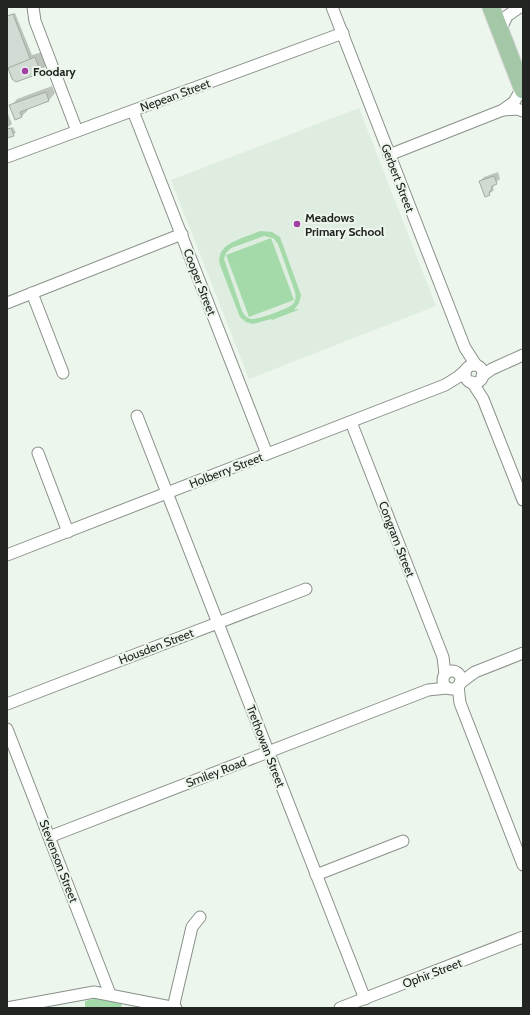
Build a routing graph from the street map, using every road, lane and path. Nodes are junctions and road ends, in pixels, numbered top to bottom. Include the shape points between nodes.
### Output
1 (23, 7) edge
2 (33, 7) edge
3 (332, 7) edge
4 (490, 7) edge
5 (495, 7) edge
6 (520, 7) edge
7 (35, 21) junction
8 (500, 31) junction
9 (343, 33) junction
10 (523, 90) edge
11 (503, 110) junction
12 (134, 111) junction
13 (523, 111) edge
14 (77, 131) junction
15 (390, 155) junction
16 (7, 157) edge
17 (182, 234) junction
18 (32, 293) junction
19 (7, 303) edge
20 (523, 355) edge
21 (475, 373) junction
22 (63, 374) dead end
23 (137, 416) dead end
24 (351, 422) junction
25 (38, 453) dead end
26 (267, 454) junction
27 (168, 493) junction
28 (523, 500) edge
29 (68, 532) junction
30 (7, 555) edge
31 (306, 589) dead end
32 (218, 623) junction
33 (523, 653) edge
34 (475, 672) junction
35 (449, 673) junction
36 (454, 686) junction
37 (428, 690) junction
38 (7, 704) edge
39 (7, 729) edge
40 (268, 752) junction
41 (49, 837) junction
42 (403, 841) dead end
43 (522, 861) edge
44 (316, 875) junction
45 (200, 917) dead end
46 (523, 937) edge
47 (110, 994) junction
48 (365, 998) junction
49 (7, 1008) edge
50 (175, 1008) edge
51 (340, 1008) edge

1 - 7 street
2 - 7 street
3 - 9 street, Gerbert Street
4 - 8 main road
5 - 6 street
6 - 8 street via 507,16
7 - 14 street
8 - 10 main road
9 - 12 street, Nepean Street
9 - 15 street, Gerbert Street
10 - 11 street via 514,102
11 - 13 street
11 - 15 street
12 - 14 street, Nepean Street
12 - 17 street, Cooper Street
14 - 16 street, Nepean Street
15 - 21 street, Gerbert Street
17 - 18 street
17 - 26 street, Cooper Street
18 - 19 street
18 - 22 street
20 - 21 street, Holberry Street
21 - 24 street, Holberry Street
21 - 28 street
23 - 27 street, Trethowan Street
24 - 26 street, Holberry Street
24 - 35 street, Congram Street
25 - 29 street
26 - 27 street, Holberry Street
27 - 29 street, Holberry Street
27 - 32 street, Trethowan Street
29 - 30 street, Holberry Street
31 - 32 street, Housden Street
32 - 38 street, Housden Street
32 - 40 street, Trethowan Street
33 - 34 street
34 - 35 street
34 - 36 street
35 - 36 street via 459,676
35 - 36 street via 443,682
35 - 37 street, Smiley Road
36 - 37 street, Smiley Road
36 - 43 street
37 - 40 street, Smiley Road
39 - 41 street, Stevenson Street
40 - 41 street, Smiley Road
40 - 44 street, Trethowan Street
41 - 47 street, Stevenson Street
42 - 44 street
44 - 48 street, Trethowan Street
45 - 50 street via 192,927
46 - 48 street, Ophir Street
47 - 49 street via 86,992
47 - 50 street
48 - 51 street, Ophir Street

